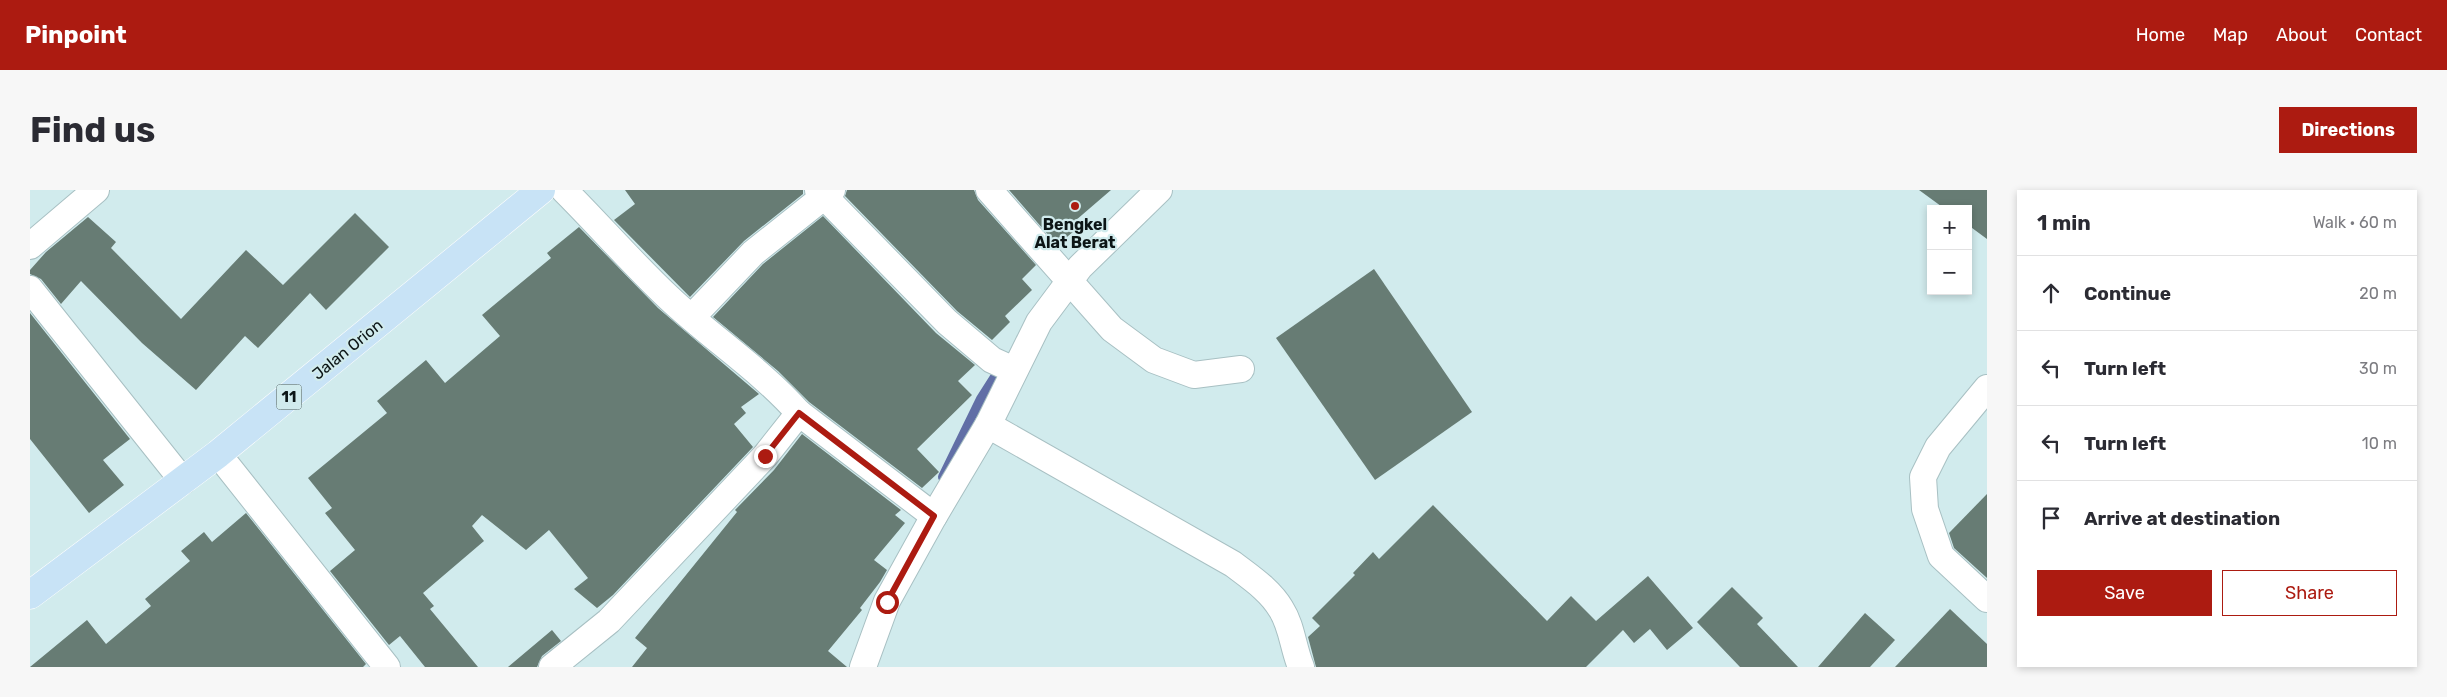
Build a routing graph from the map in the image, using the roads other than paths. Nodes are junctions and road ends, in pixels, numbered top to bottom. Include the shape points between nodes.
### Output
1 (96, 190) edge
2 (541, 190) edge
3 (564, 190) edge
4 (990, 190) edge
5 (1159, 190) edge
6 (825, 192) edge
7 (30, 246) edge
8 (1062, 275) junction
9 (30, 289) edge
10 (692, 316) junction
11 (1005, 366) junction
12 (1241, 369) dead end
13 (1987, 388) edge
14 (799, 413) junction
15 (988, 425) junction
16 (218, 454) junction
17 (183, 481) junction
18 (928, 511) junction
19 (30, 595) edge
20 (1987, 599) edge
21 (387, 667) edge
22 (552, 667) edge
23 (863, 667) edge
24 (1302, 667) edge

1 - 7 street
2 - 16 highway, Jalan Orion / 11
3 - 10 street via 668,297
4 - 8 street
5 - 8 street via 1080,267
6 - 10 street via 753,253
6 - 11 street via 947,322
8 - 11 street via 1039,322
8 - 12 street via 1112,329 1154,360 1194,375
9 - 17 street
10 - 14 street
11 - 15 street
13 - 20 street via 1938,446 1923,476 1925,509 1941,556
14 - 18 street
14 - 22 street via 765,456 609,621
15 - 18 street
15 - 24 street via 1233,564 1252,578 1282,609
16 - 17 highway, Jalan Orion / 11
16 - 21 street
17 - 19 highway, Jalan Orion / 11
18 - 23 street via 887,602

